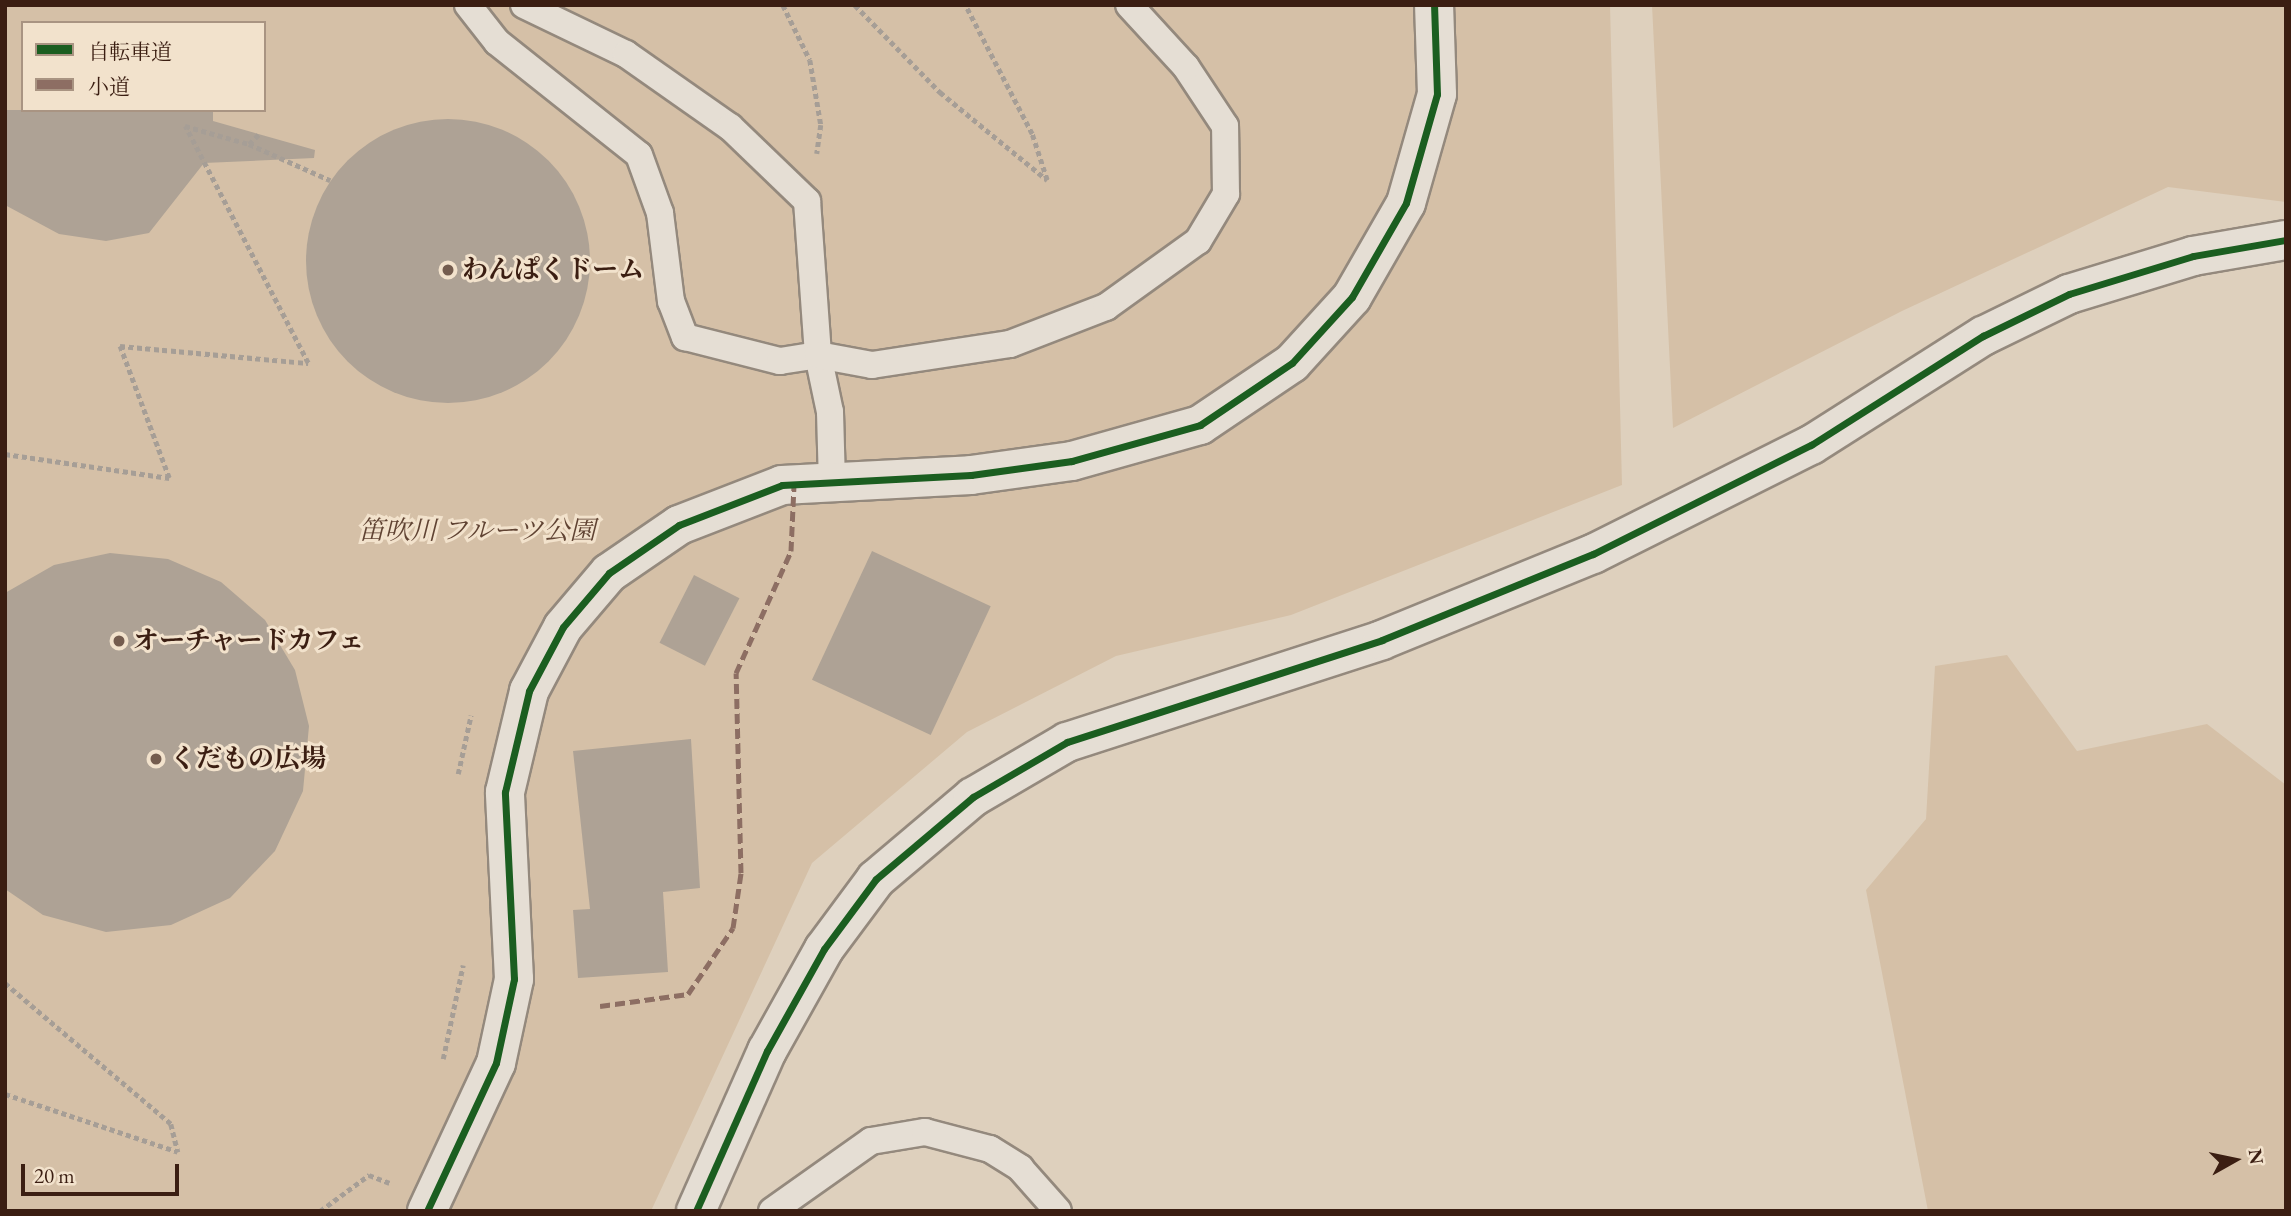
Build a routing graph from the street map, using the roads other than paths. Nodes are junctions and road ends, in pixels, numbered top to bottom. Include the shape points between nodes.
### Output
1 (468, 5) edge
2 (524, 5) edge
3 (1129, 5) edge
4 (1434, 5) edge
5 (2286, 240) edge
6 (818, 355) junction
7 (832, 483) junction
8 (414, 1199) edge
9 (696, 1211) edge
10 (772, 1211) edge
11 (1058, 1211) edge

1 - 6 lane via 497,42 639,155 660,213 671,301 685,337 780,360
2 - 6 lane via 626,54 730,127 807,201
3 - 6 lane via 1186,67 1225,127 1226,194 1198,242 1106,307 1010,344 872,365
4 - 7 street via 1437,94 1406,203 1352,297 1292,363 1200,425 1072,461
5 - 9 street via 2193,256 2069,294 1983,336 1811,445 1593,554 1382,640 1067,742 973,797 876,879 824,949 767,1051
6 - 7 lane via 830,412
7 - 8 street via 782,485 679,525 609,573 563,627 529,691 505,792 514,979 496,1063
10 - 11 lane via 871,1142 925,1132 990,1149 1020,1168

